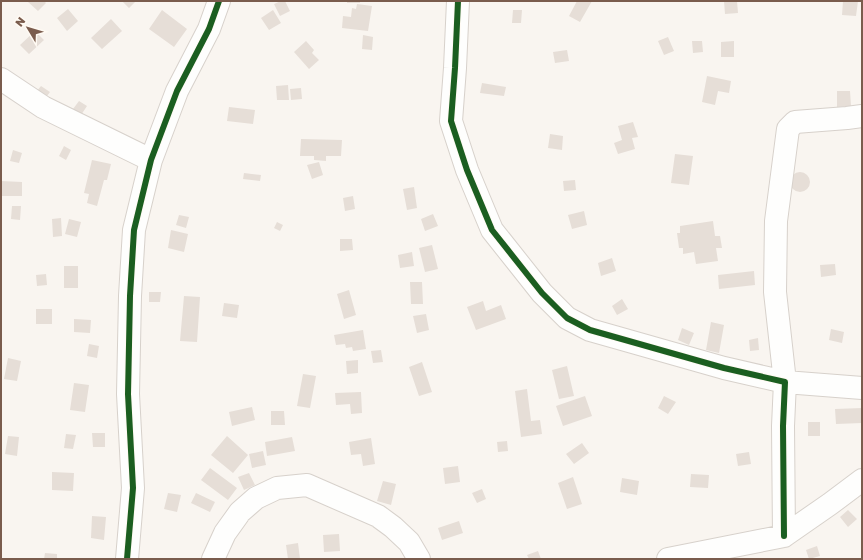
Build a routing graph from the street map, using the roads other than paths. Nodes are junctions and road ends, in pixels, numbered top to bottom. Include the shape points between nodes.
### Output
1 (219, 1) edge
2 (458, 1) edge
3 (1, 79) edge
4 (862, 116) edge
5 (151, 160) junction
6 (785, 382) junction
7 (862, 388) edge
8 (862, 480) edge
9 (784, 536) junction
10 (127, 559) edge
11 (213, 559) edge
12 (419, 559) edge
13 (668, 559) edge

1 - 5 street via 209,29 177,91
2 - 6 street via 452,120 467,170 492,230 542,293 567,318 590,330 724,368
3 - 5 street via 43,107
4 - 6 street via 795,122 788,129 776,221 775,292
5 - 10 street via 134,230 130,296 128,394 133,488
6 - 7 street
6 - 9 street
8 - 9 street
9 - 13 street
11 - 12 street via 225,533 240,512 256,498 277,488 307,485 378,516 409,542

